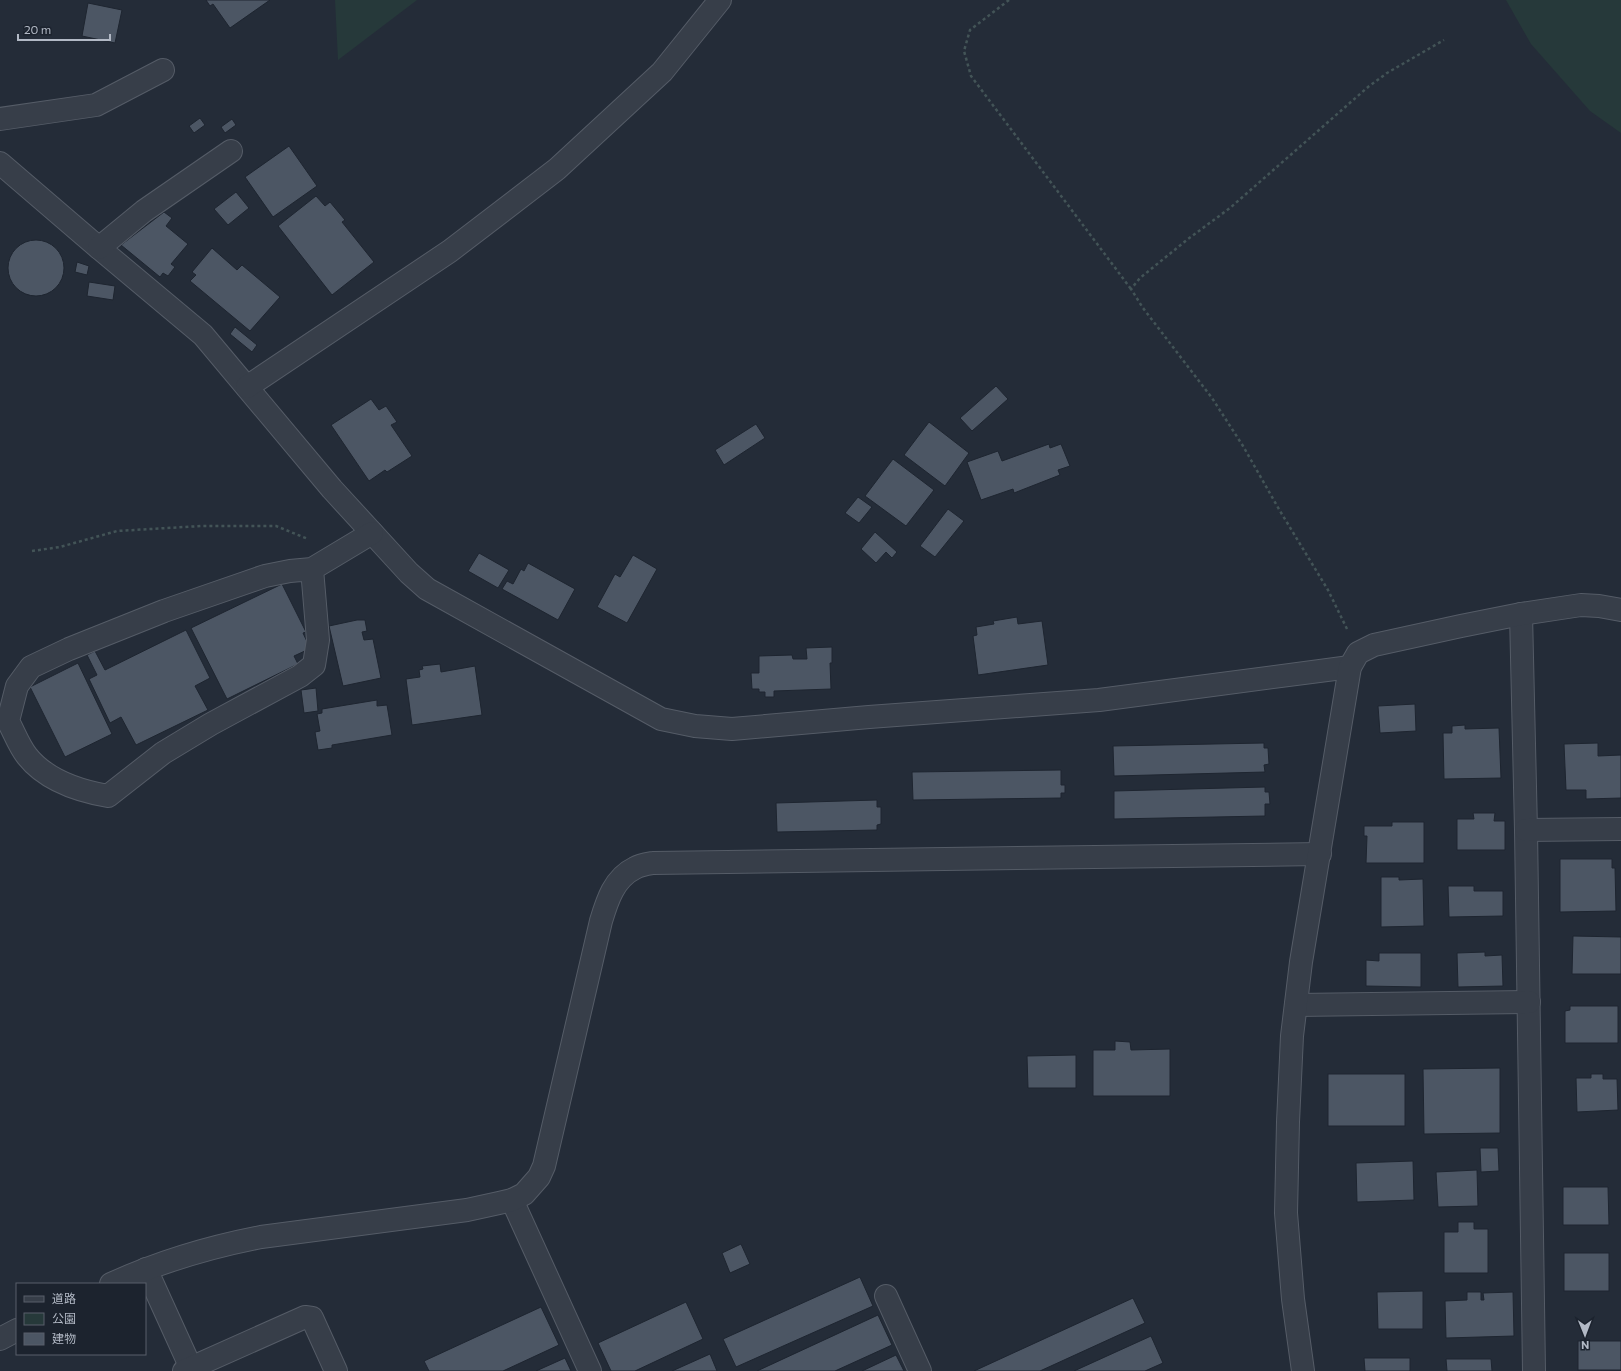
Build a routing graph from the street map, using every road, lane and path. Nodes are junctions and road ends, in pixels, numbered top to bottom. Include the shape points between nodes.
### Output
1 (720, 0) edge
2 (1009, 0) edge
3 (1444, 40) dead end
4 (163, 70) dead end
5 (0, 119) edge
6 (231, 151) dead end
7 (0, 163) edge
8 (99, 248) junction
9 (1131, 289) junction
10 (247, 387) junction
11 (372, 533) junction
12 (32, 551) dead end
13 (333, 557) junction
14 (312, 569) junction
15 (1621, 610) edge
16 (1521, 614) junction
17 (1354, 660) junction
18 (1621, 829) edge
19 (1526, 830) junction
20 (1320, 854) junction
21 (1528, 1002) junction
22 (1296, 1005) junction
23 (512, 1200) junction
24 (146, 1269) junction
25 (113, 1283) edge
26 (886, 1296) dead end
27 (16, 1331) edge
28 (0, 1339) edge
29 (188, 1369) edge
30 (336, 1371) edge
31 (590, 1371) edge
32 (920, 1371) edge
33 (1303, 1371) edge
34 (1534, 1371) edge

1 - 10 street via 662,72 557,169 450,251
2 - 9 path via 970,30 964,51 971,76
3 - 9 path via 1368,87 1230,208 1140,278
4 - 5 street via 96,105
6 - 8 street via 144,211
7 - 8 street
8 - 10 street via 203,335
9 - 17 path via 1212,398 1243,446 1328,590
10 - 11 street
11 - 13 street
11 - 17 street via 427,589 661,719 695,726 732,729 1099,700
12 - 13 path via 60,547 117,531 201,526 276,526 305,536
13 - 14 street
14 - 14 street via 318,640 314,665 300,676 163,753 108,796 87,793 47,775 26,756 8,721 17,686 31,667 164,611 265,576
15 - 16 street via 1581,605
16 - 17 street via 1374,645
16 - 19 street
17 - 20 street
18 - 19 street
19 - 21 street
20 - 22 street
20 - 23 street via 653,863 635,868 624,875 609,896 601,921 544,1166 533,1185 524,1194
21 - 22 street
21 - 34 street
22 - 33 street via 1292,1036 1286,1213 1293,1299
23 - 24 street via 467,1210 255,1238 214,1247
23 - 31 street
24 - 25 street
24 - 29 street
26 - 32 street
27 - 28 street
29 - 30 street via 304,1316 312,1318

